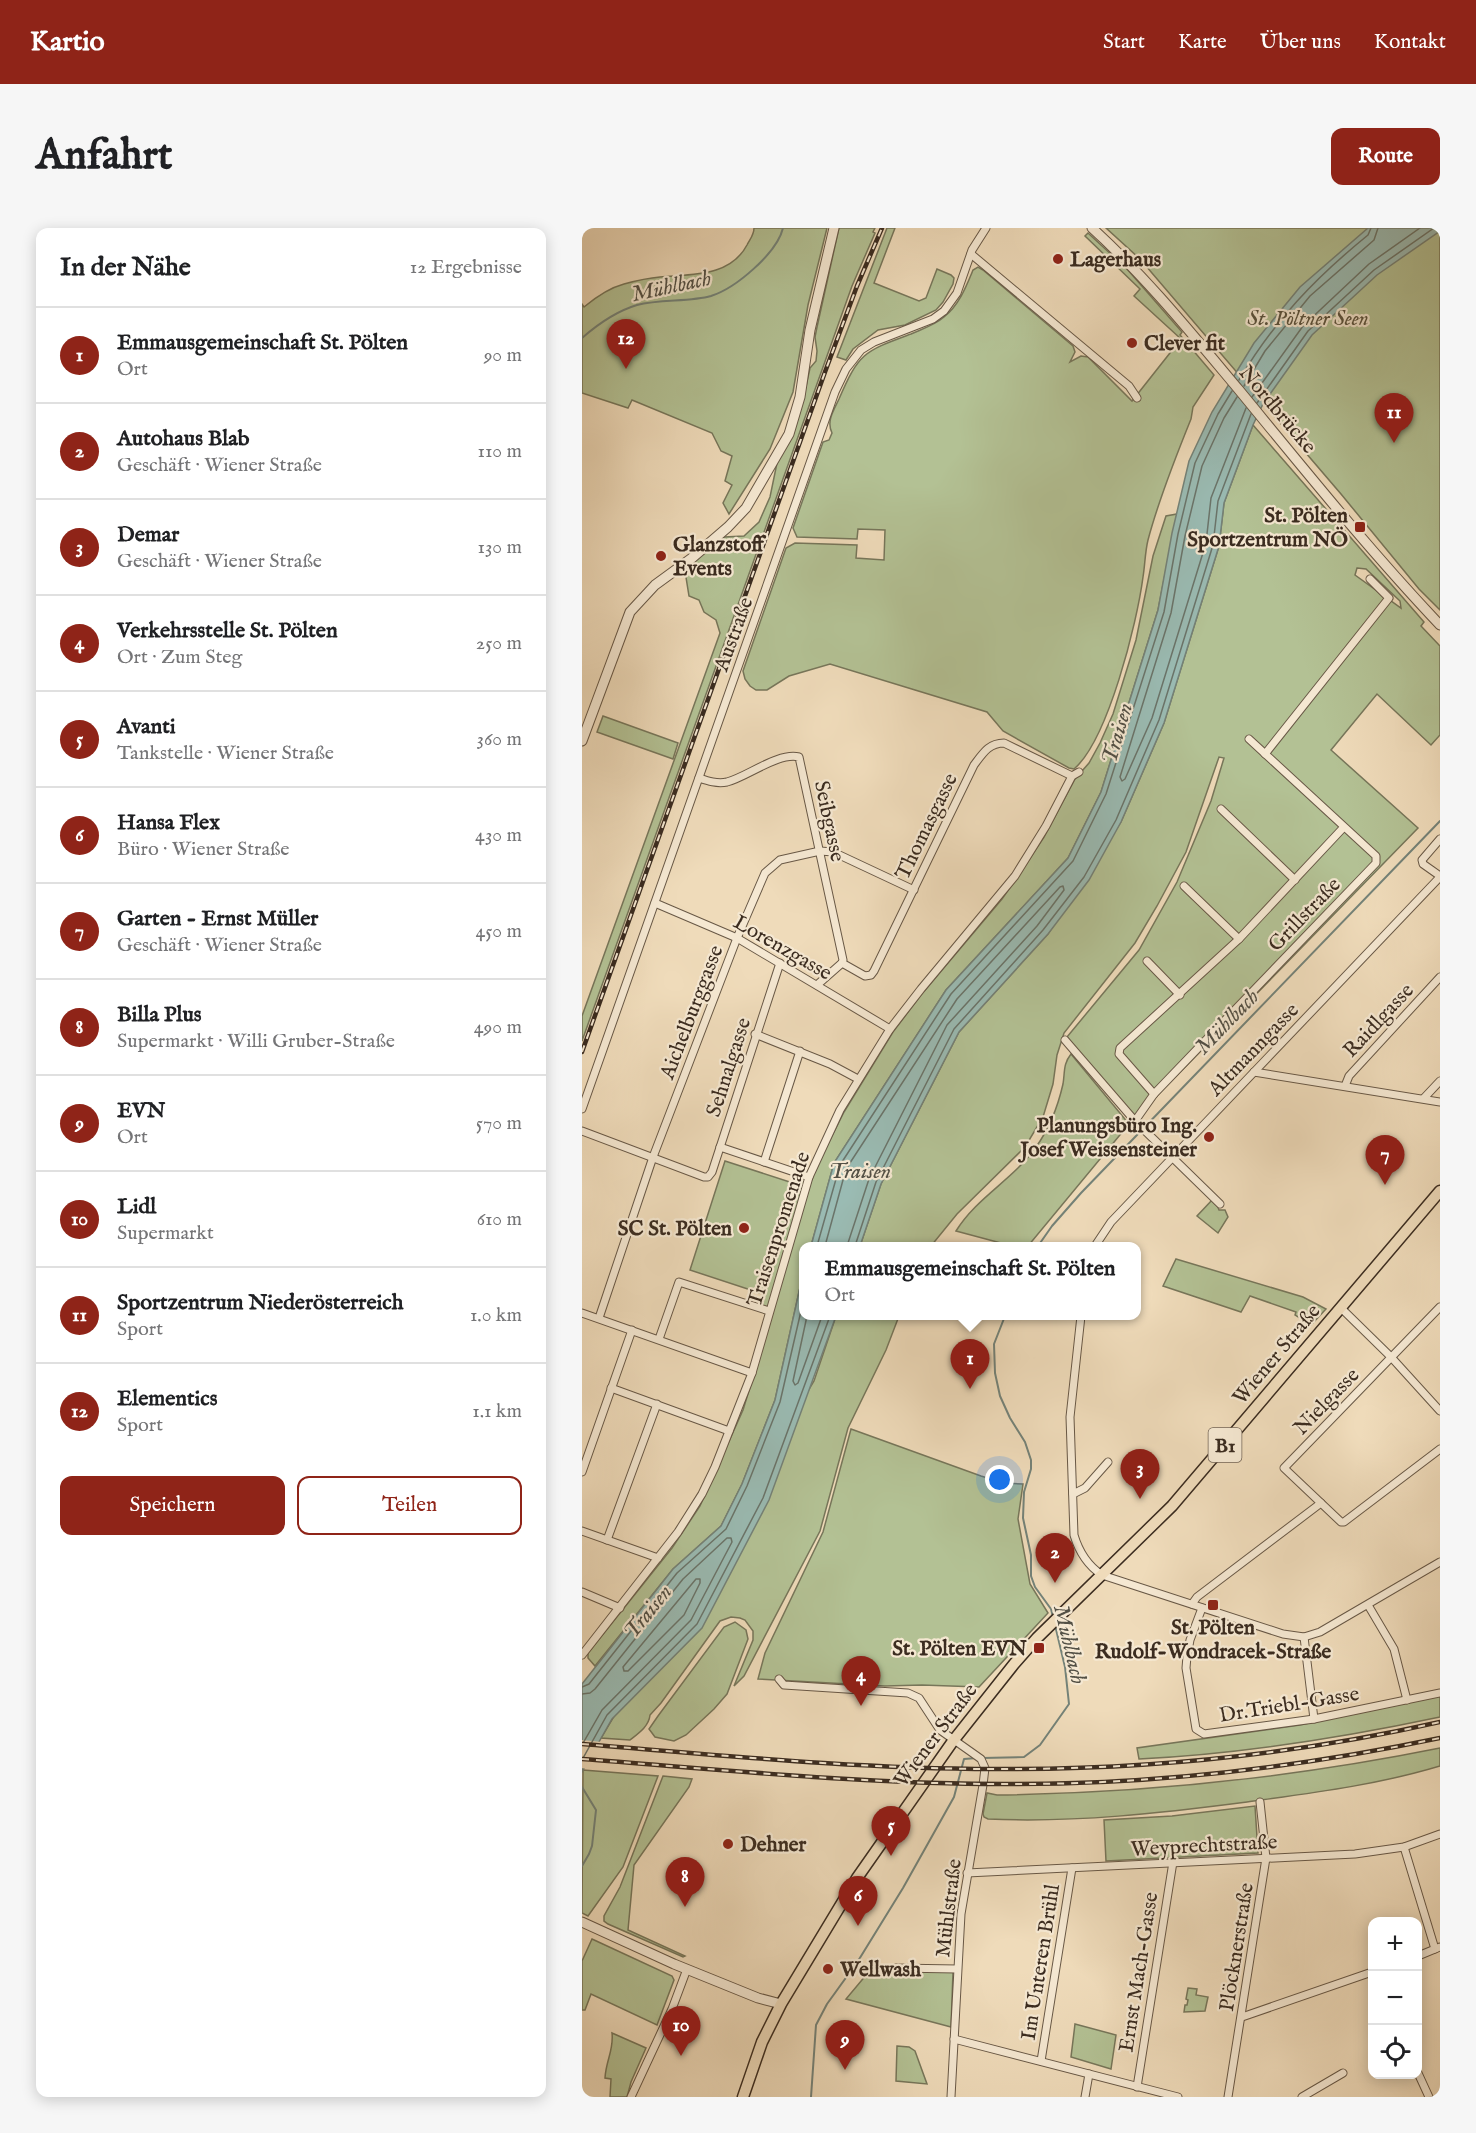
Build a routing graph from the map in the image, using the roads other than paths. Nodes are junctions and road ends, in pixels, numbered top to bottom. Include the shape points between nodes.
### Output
1 (834, 228) edge
2 (986, 228) edge
3 (1092, 228) edge
4 (970, 254) junction
5 (1137, 398) dead end
6 (1370, 579) dead end
7 (1440, 625) edge
8 (1249, 739) dead end
9 (582, 741) edge
10 (1265, 754) junction
11 (1079, 772) dead end
12 (1072, 776) junction
13 (699, 778) junction
14 (1221, 809) dead end
15 (1343, 828) junction
16 (1440, 839) edge
17 (820, 851) junction
18 (1440, 877) edge
19 (1295, 880) junction
20 (1184, 886) dead end
21 (914, 890) junction
22 (656, 903) junction
23 (737, 938) junction
24 (1239, 939) junction
25 (1147, 961) dead end
26 (780, 963) junction
27 (842, 963) junction
28 (1440, 977) edge
29 (817, 985) junction
30 (1180, 995) junction
31 (890, 1029) junction
32 (755, 1034) junction
33 (1065, 1040) dead end
34 (800, 1051) junction
35 (1254, 1072) junction
36 (858, 1079) junction
37 (1440, 1081) edge
38 (1345, 1086) junction
39 (1154, 1094) junction
40 (1424, 1098) junction
41 (1440, 1102) edge
42 (582, 1109) edge
43 (1135, 1121) junction
44 (582, 1131) edge
45 (720, 1147) junction
46 (653, 1157) junction
47 (1171, 1158) junction
48 (764, 1162) junction
49 (809, 1177) junction
50 (1440, 1191) edge
51 (1220, 1204) dead end
52 (1098, 1242) edge
53 (1440, 1307) edge
54 (1341, 1308) junction
55 (770, 1311) junction
56 (582, 1313) edge
57 (599, 1318) junction
58 (1081, 1320) edge
59 (632, 1330) junction
60 (659, 1339) junction
61 (1391, 1357) junction
62 (752, 1372) junction
63 (612, 1388) junction
64 (657, 1404) junction
65 (1440, 1411) edge
66 (729, 1431) junction
67 (1440, 1449) edge
68 (1108, 1462) dead end
69 (582, 1472) edge
70 (1073, 1494) junction
71 (1321, 1503) junction
72 (582, 1531) edge
73 (607, 1540) junction
74 (658, 1558) junction
75 (1439, 1565) edge
76 (1102, 1575) junction
77 (582, 1592) edge
78 (1192, 1604) junction
79 (1368, 1605) junction
80 (620, 1608) junction
81 (1202, 1608) junction
82 (1304, 1637) junction
83 (582, 1655) edge
84 (779, 1679) dead end
85 (1440, 1693) edge
86 (1407, 1700) junction
87 (1314, 1719) junction
88 (953, 1741) junction
89 (1260, 1802) dead end
90 (1440, 1834) edge
91 (1404, 1847) junction
92 (1266, 1858) junction
93 (1173, 1862) junction
94 (1072, 1868) junction
95 (967, 1873) junction
96 (585, 1924) edge
97 (1438, 1948) edge
98 (1422, 1954) edge
99 (896, 1968) dead end
100 (687, 1969) junction
101 (957, 1969) junction
102 (1368, 1974) edge
103 (781, 2004) junction
104 (1242, 2017) junction
105 (954, 2039) junction
106 (1041, 2061) junction
107 (1343, 2073) dead end
108 (1089, 2074) junction
109 (1421, 2079) edge
110 (1137, 2086) junction
111 (631, 2097) edge
112 (743, 2097) edge
113 (951, 2097) edge
114 (1085, 2097) edge
115 (1178, 2097) edge
116 (1228, 2097) edge
117 (1302, 2097) edge
118 (1429, 2097) edge

1 - 9 street via 789,434 746,508 692,558 655,585 630,612
2 - 4 street, Austraße
3 - 7 street, Nordbrücke via 1136,270
4 - 5 street via 1129,386
4 - 13 street, Austraße via 957,293 944,311 933,320 874,342 861,350 846,369
6 - 10 street via 1389,598
8 - 10 street, Grillstraße
10 - 15 street, Grillstraße
11 - 12 street
12 - 21 street, Thomasgasse via 1004,743 987,748 974,765
12 - 31 street, Traisenpromenade via 1015,876
13 - 17 street, Seibgasse via 727,782 785,757 799,757
13 - 22 street, Austraße
14 - 19 street
15 - 19 street
15 - 39 street, Grillstraße via 1376,856 1376,863
16 - 18 street via 1422,860
17 - 21 street, Aichelburggasse via 833,852
17 - 23 street, Aichelburggasse via 780,860 769,868
17 - 27 street, Seibgasse
18 - 35 street, Altmanngasse
19 - 24 street
20 - 24 street
21 - 27 street, Thomasgasse via 872,974 865,976
22 - 23 street, Lorenzgasse
22 - 42 street, Austraße
23 - 26 street, Lorenzgasse
23 - 46 street, Aichelburggasse
24 - 30 street
25 - 30 street
26 - 29 street, Lorenzgasse
26 - 32 street, Sehnalgasse
27 - 29 street
28 - 38 street, Raidlgasse via 1349,1076
29 - 31 street, Lorenzgasse
30 - 39 street via 1120,1048 1119,1054
31 - 36 street, Traisenpromenade
32 - 34 street
32 - 45 street, Sehnalgasse
33 - 43 street
34 - 36 street
34 - 48 street
35 - 38 street
35 - 47 street, Altmanngasse
36 - 49 street, Traisenpromenade
37 - 40 street
38 - 40 street
39 - 43 street, Grillstraße
40 - 41 street
43 - 47 street
44 - 46 street
45 - 46 street, Sehnalgasse via 708,1177
45 - 48 street
46 - 57 street, Aichelburggasse
47 - 51 street
47 - 52 street, Altmanngasse via 1111,1222
48 - 49 street
49 - 55 street, Traisenpromenade
50 - 54 main road, Wiener Straße / B1
53 - 61 street, Nielgasse
54 - 61 street
54 - 76 main road, Wiener Straße / B1 via 1172,1506
55 - 60 street via 679,1282
55 - 62 street, Traisenpromenade
56 - 57 street
57 - 59 street
58 - 70 street via 1070,1417
59 - 60 street
59 - 63 street
60 - 62 street
61 - 65 street
61 - 71 street, Nielgasse via 1284,1468
62 - 66 street, Traisenpromenade
63 - 64 street
63 - 69 street
64 - 66 street
64 - 73 street
66 - 74 street, Traisenpromenade via 702,1494
67 - 71 street via 1347,1522 1341,1522
68 - 70 street via 1085,1488
70 - 76 street via 1078,1551
71 - 78 street
72 - 73 street
73 - 74 street
74 - 80 street, Traisenpromenade
75 - 79 street
76 - 78 street
76 - 88 main road, Wiener Straße / B1 via 1014,1664
77 - 80 street
78 - 81 street
79 - 82 street
79 - 86 street via 1394,1650
80 - 83 street, Traisenpromenade
81 - 82 street
81 - 87 street, Dr.Triebl-Gasse via 1186,1656 1196,1729 1204,1734
82 - 87 street
84 - 88 street, Mühlstraße via 784,1685 908,1693 919,1698 940,1730
85 - 86 street, Dr.Triebl-Gasse
86 - 87 street, Dr.Triebl-Gasse
88 - 95 street, Mühlstraße via 985,1766
88 - 103 main road, Wiener Straße / B1 via 874,1851
89 - 92 street, Plöcknerstraße
90 - 91 street, Weyprechtstraße
91 - 92 street, Weyprechtstraße via 1355,1854
91 - 97 street
92 - 93 street, Weyprechtstraße
92 - 104 street, Plöcknerstraße
93 - 94 street, Weyprechtstraße
93 - 110 street, Ernst Mach-Gasse
94 - 95 street, Weyprechtstraße
94 - 106 street, Im Unteren Brühl
95 - 101 street, Mühlstraße
96 - 100 street
97 - 98 street
99 - 101 street
100 - 103 street
100 - 111 street
101 - 105 street, Mühlstraße
102 - 104 street
103 - 112 main road, Wiener Straße / B1 via 762,2042
104 - 116 street, Plöcknerstraße
105 - 106 street
105 - 113 street, Mühlstraße
106 - 108 street
107 - 117 street
108 - 110 street
108 - 114 street
109 - 118 street
110 - 115 street

